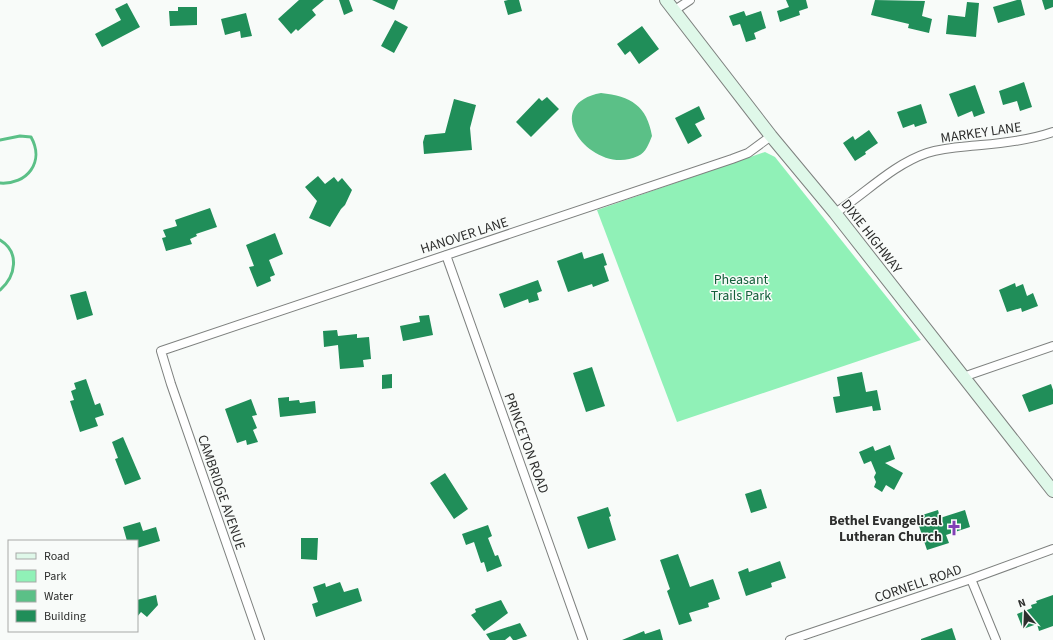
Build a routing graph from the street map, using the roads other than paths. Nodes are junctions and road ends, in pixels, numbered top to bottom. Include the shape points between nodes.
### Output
1 (666, 0) edge
2 (690, 0) edge
3 (675, 10) junction
4 (1053, 132) edge
5 (771, 136) junction
6 (835, 213) junction
7 (446, 255) junction
8 (1053, 346) edge
9 (161, 351) joint
10 (963, 377) junction
11 (1053, 491) edge
12 (1053, 549) edge
13 (971, 579) junction
14 (260, 640) edge
15 (583, 640) edge
16 (790, 640) edge
17 (996, 640) edge

1 - 3 main road, DIXIE HIGHWAY
2 - 3 street
3 - 5 main road, DIXIE HIGHWAY
4 - 6 street, MARKEY LANE via 1023,140 954,146 927,153 889,173
5 - 6 main road, DIXIE HIGHWAY
5 - 7 street, HANOVER LANE via 748,153 732,159
6 - 10 main road, DIXIE HIGHWAY
7 - 9 street, HANOVER LANE
7 - 15 street, PRINCETON ROAD
8 - 10 street
9 - 14 street, CAMBRIDGE AVENUE
10 - 11 main road, DIXIE HIGHWAY
12 - 13 street, CORNELL ROAD
13 - 16 street, CORNELL ROAD
13 - 17 street

